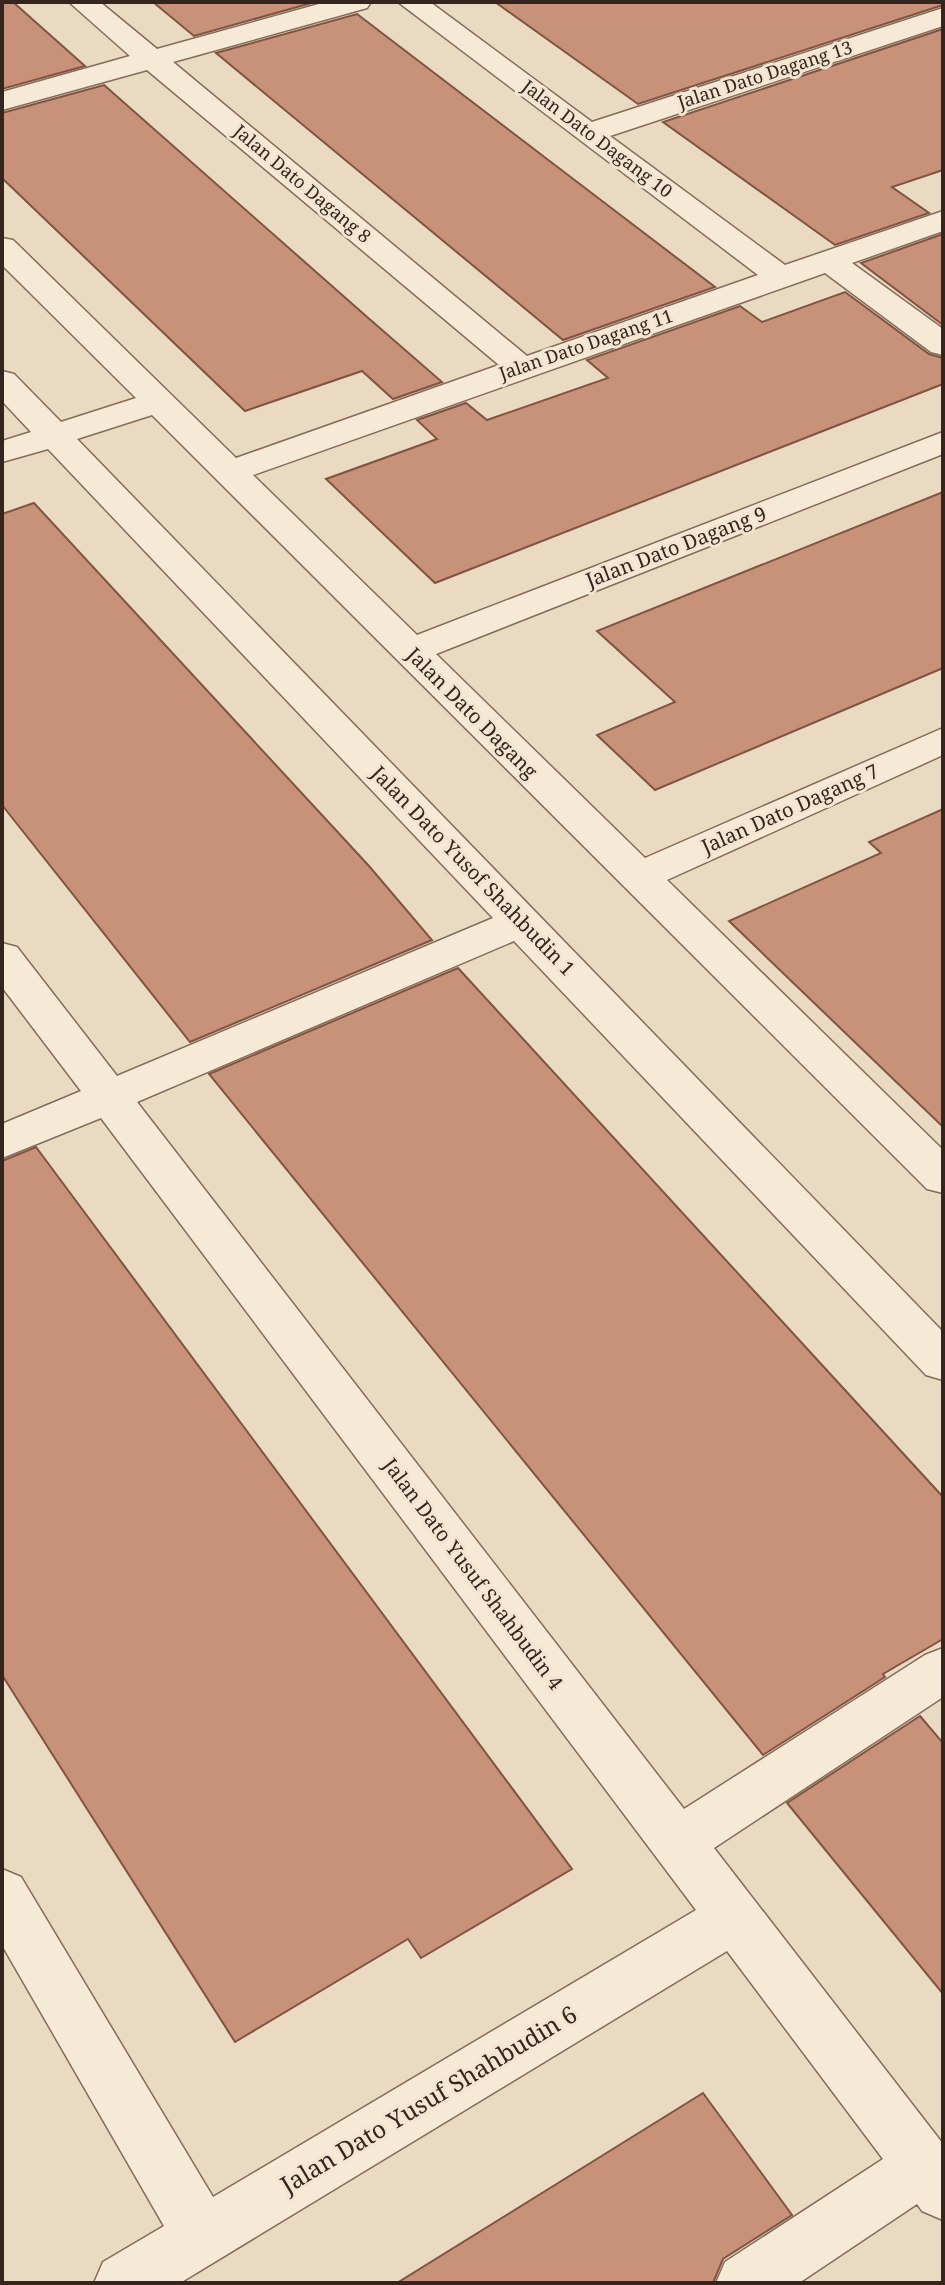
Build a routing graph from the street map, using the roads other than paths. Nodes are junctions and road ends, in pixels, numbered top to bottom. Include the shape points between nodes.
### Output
1 (83, 2) edge
2 (357, 2) edge
3 (457, 2) edge
4 (418, 7) edge
5 (943, 17) edge
6 (152, 59) junction
7 (2, 101) edge
8 (588, 133) junction
9 (943, 220) edge
10 (2, 247) edge
11 (828, 260) junction
12 (781, 277) junction
13 (943, 345) edge
14 (521, 367) junction
15 (2, 381) edge
16 (159, 402) junction
17 (54, 435) junction
18 (943, 442) edge
19 (2, 452) edge
20 (229, 472) junction
21 (410, 651) junction
22 (943, 740) edge
23 (638, 877) junction
24 (521, 922) junction
25 (2, 957) edge
26 (108, 1097) junction
27 (2, 1142) edge
28 (943, 1177) edge
29 (943, 1362) edge
30 (943, 1670) edge
31 (678, 1842) junction
32 (2, 1894) edge
33 (734, 1917) junction
34 (933, 2178) edge
35 (203, 2236) junction
36 (124, 2283) edge
37 (746, 2283) edge

1 - 6 street, Jalan Dato Dagang 8
2 - 6 street
3 - 4 street
4 - 8 street, Jalan Dato Dagang 10
5 - 8 street, Jalan Dato Dagang 13
6 - 7 street
6 - 14 street, Jalan Dato Dagang 8
8 - 12 street, Jalan Dato Dagang 10
9 - 11 street, Jalan Dato Dagang 11
10 - 16 street, Jalan Dato Dagang
11 - 12 street, Jalan Dato Dagang 11
11 - 13 street
12 - 14 street, Jalan Dato Dagang 11
14 - 20 street, Jalan Dato Dagang 11
15 - 17 street, Jalan Dato Yusof Shahbudin 1
16 - 17 street
16 - 20 street, Jalan Dato Dagang
17 - 19 street
17 - 24 street, Jalan Dato Yusof Shahbudin 1
18 - 21 street, Jalan Dato Dagang 9
20 - 21 street, Jalan Dato Dagang
21 - 23 street, Jalan Dato Dagang
22 - 23 street, Jalan Dato Dagang 7
23 - 28 street, Jalan Dato Dagang
24 - 26 street
24 - 29 street, Jalan Dato Yusof Shahbudin 1
25 - 26 street, Jalan Dato Yusuf Shahbudin 4
26 - 27 street
26 - 31 street, Jalan Dato Yusuf Shahbudin 4
30 - 31 street
31 - 33 street, Jalan Dato Yusuf Shahbudin 4
32 - 35 street
33 - 34 street, Jalan Dato Yusuf Shahbudin 4
33 - 35 street, Jalan Dato Yusuf Shahbudin 6
34 - 37 street
35 - 36 street, Jalan Dato Yusuf Shahbudin 6

